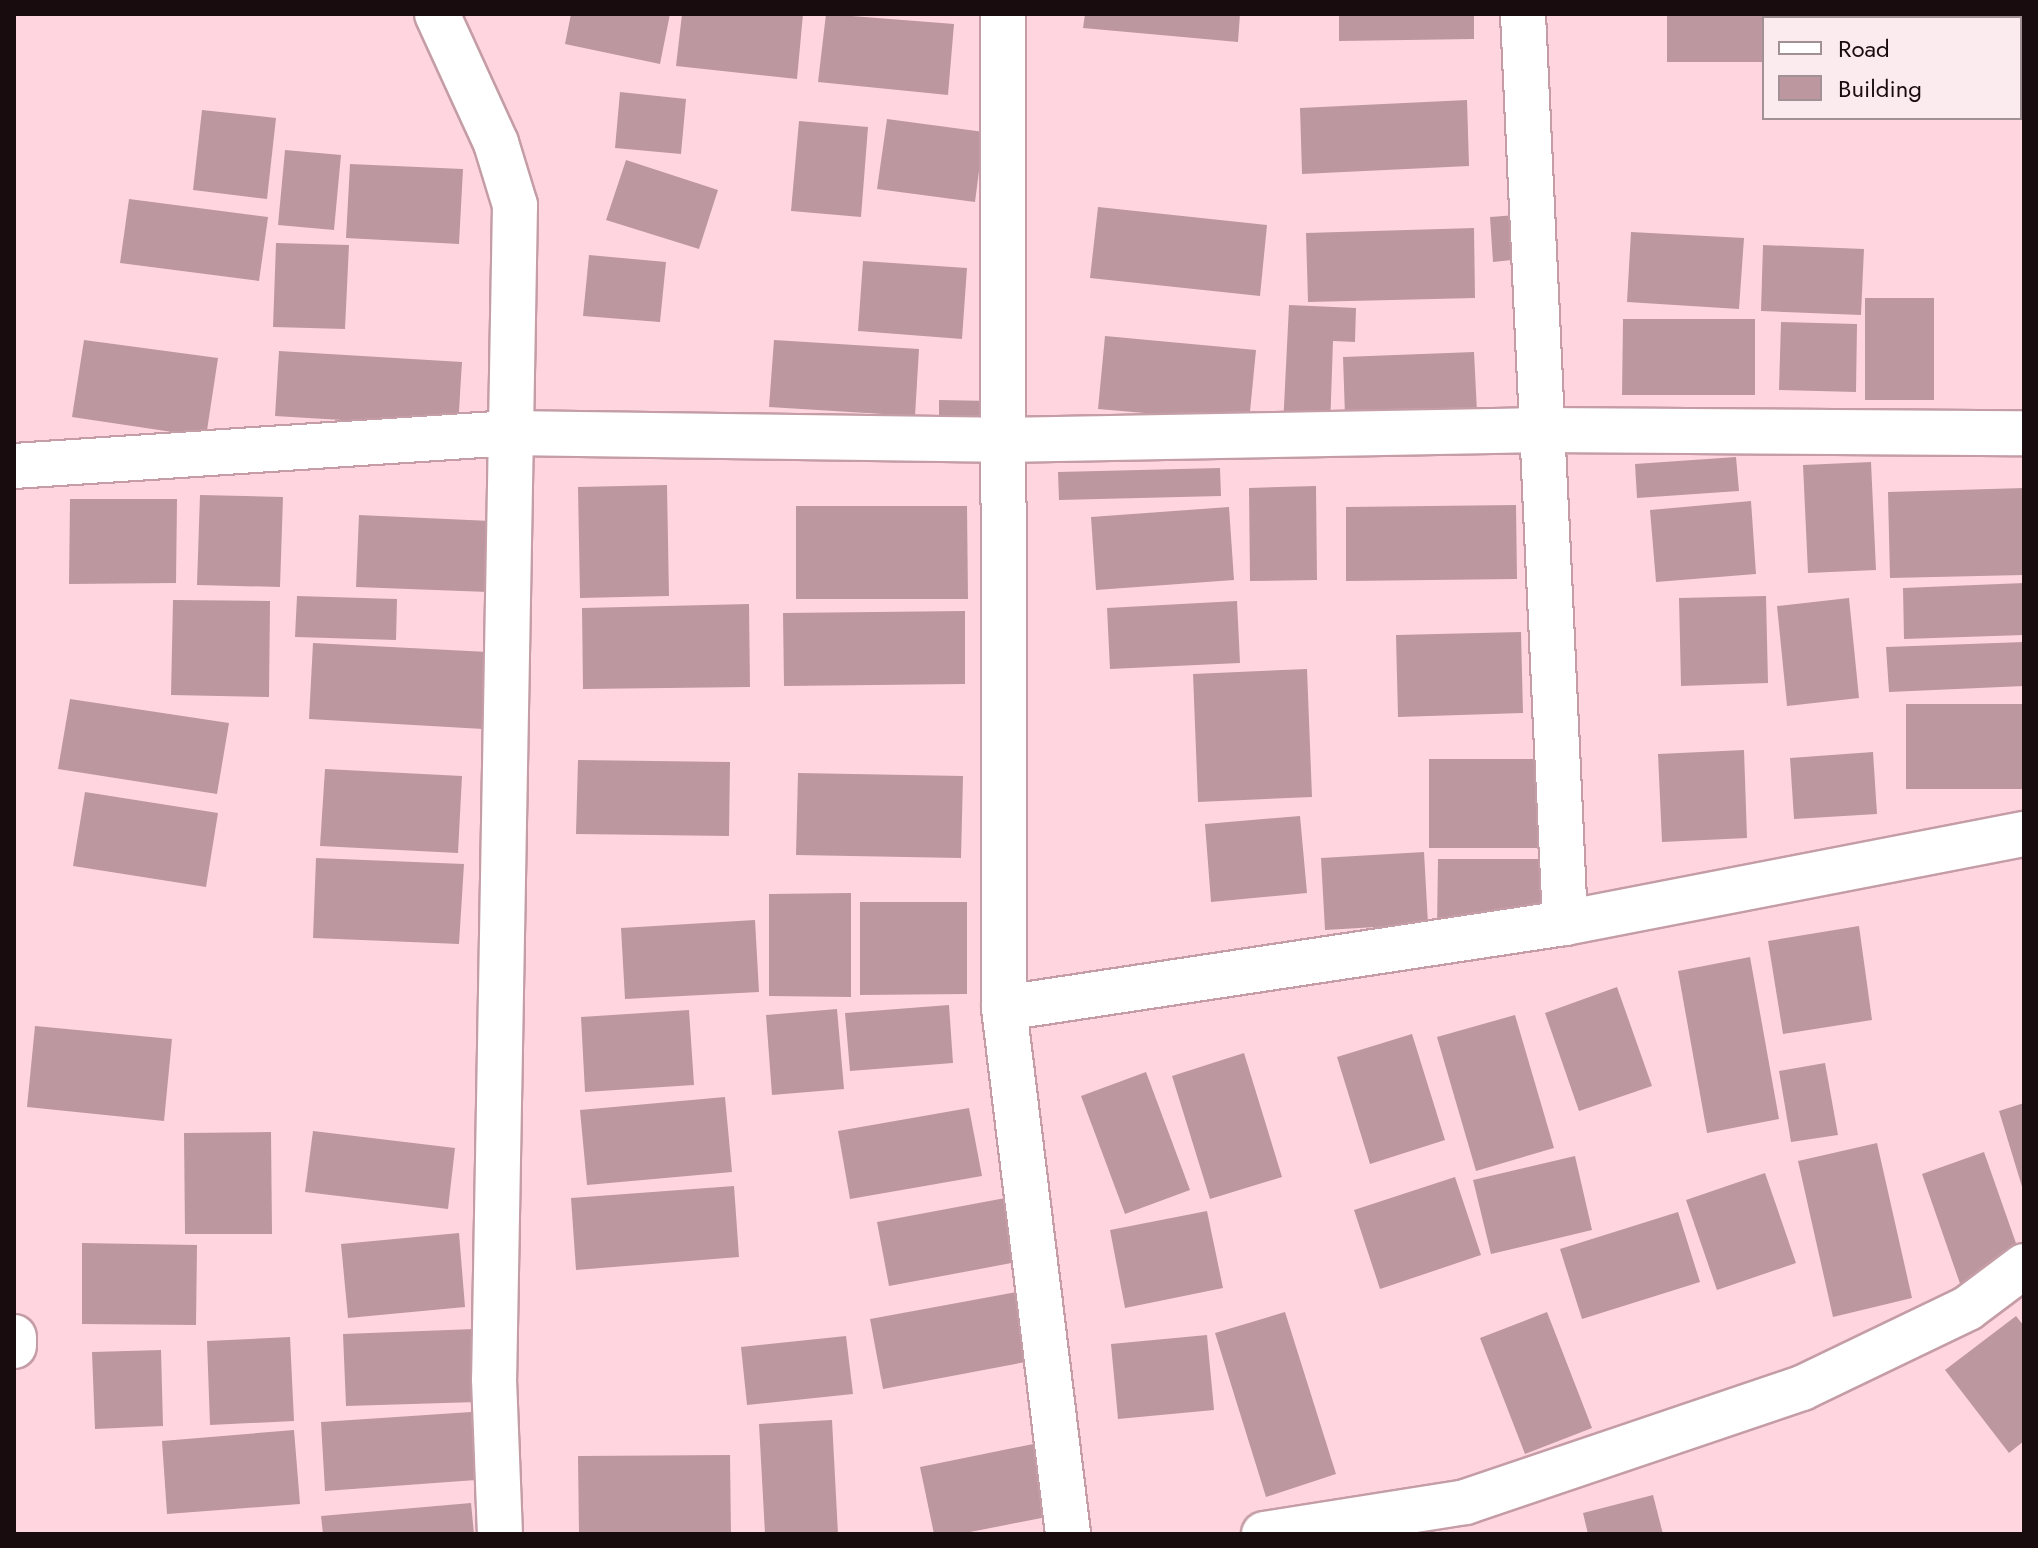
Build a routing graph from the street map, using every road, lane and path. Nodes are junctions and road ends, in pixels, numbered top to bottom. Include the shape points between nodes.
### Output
1 (437, 14) edge
2 (1003, 14) edge
3 (1523, 14) edge
4 (1542, 430) junction
5 (507, 433) junction
6 (2024, 433) edge
7 (1002, 440) junction
8 (14, 466) edge
9 (2024, 834) edge
10 (1565, 923) junction
11 (1004, 1008) junction
12 (2024, 1266) edge
13 (14, 1337) edge
14 (14, 1346) edge
15 (500, 1534) edge
16 (1068, 1534) edge
17 (1264, 1534) edge

1 - 5 street via 496,143 515,205
2 - 7 street
3 - 4 street
4 - 6 street
4 - 7 street
4 - 10 street
5 - 7 street
5 - 8 street
5 - 15 street via 494,1379
7 - 11 street
9 - 10 street
10 - 11 street
11 - 16 street
12 - 17 street via 1968,1308 1802,1388 1465,1502
13 - 14 street

